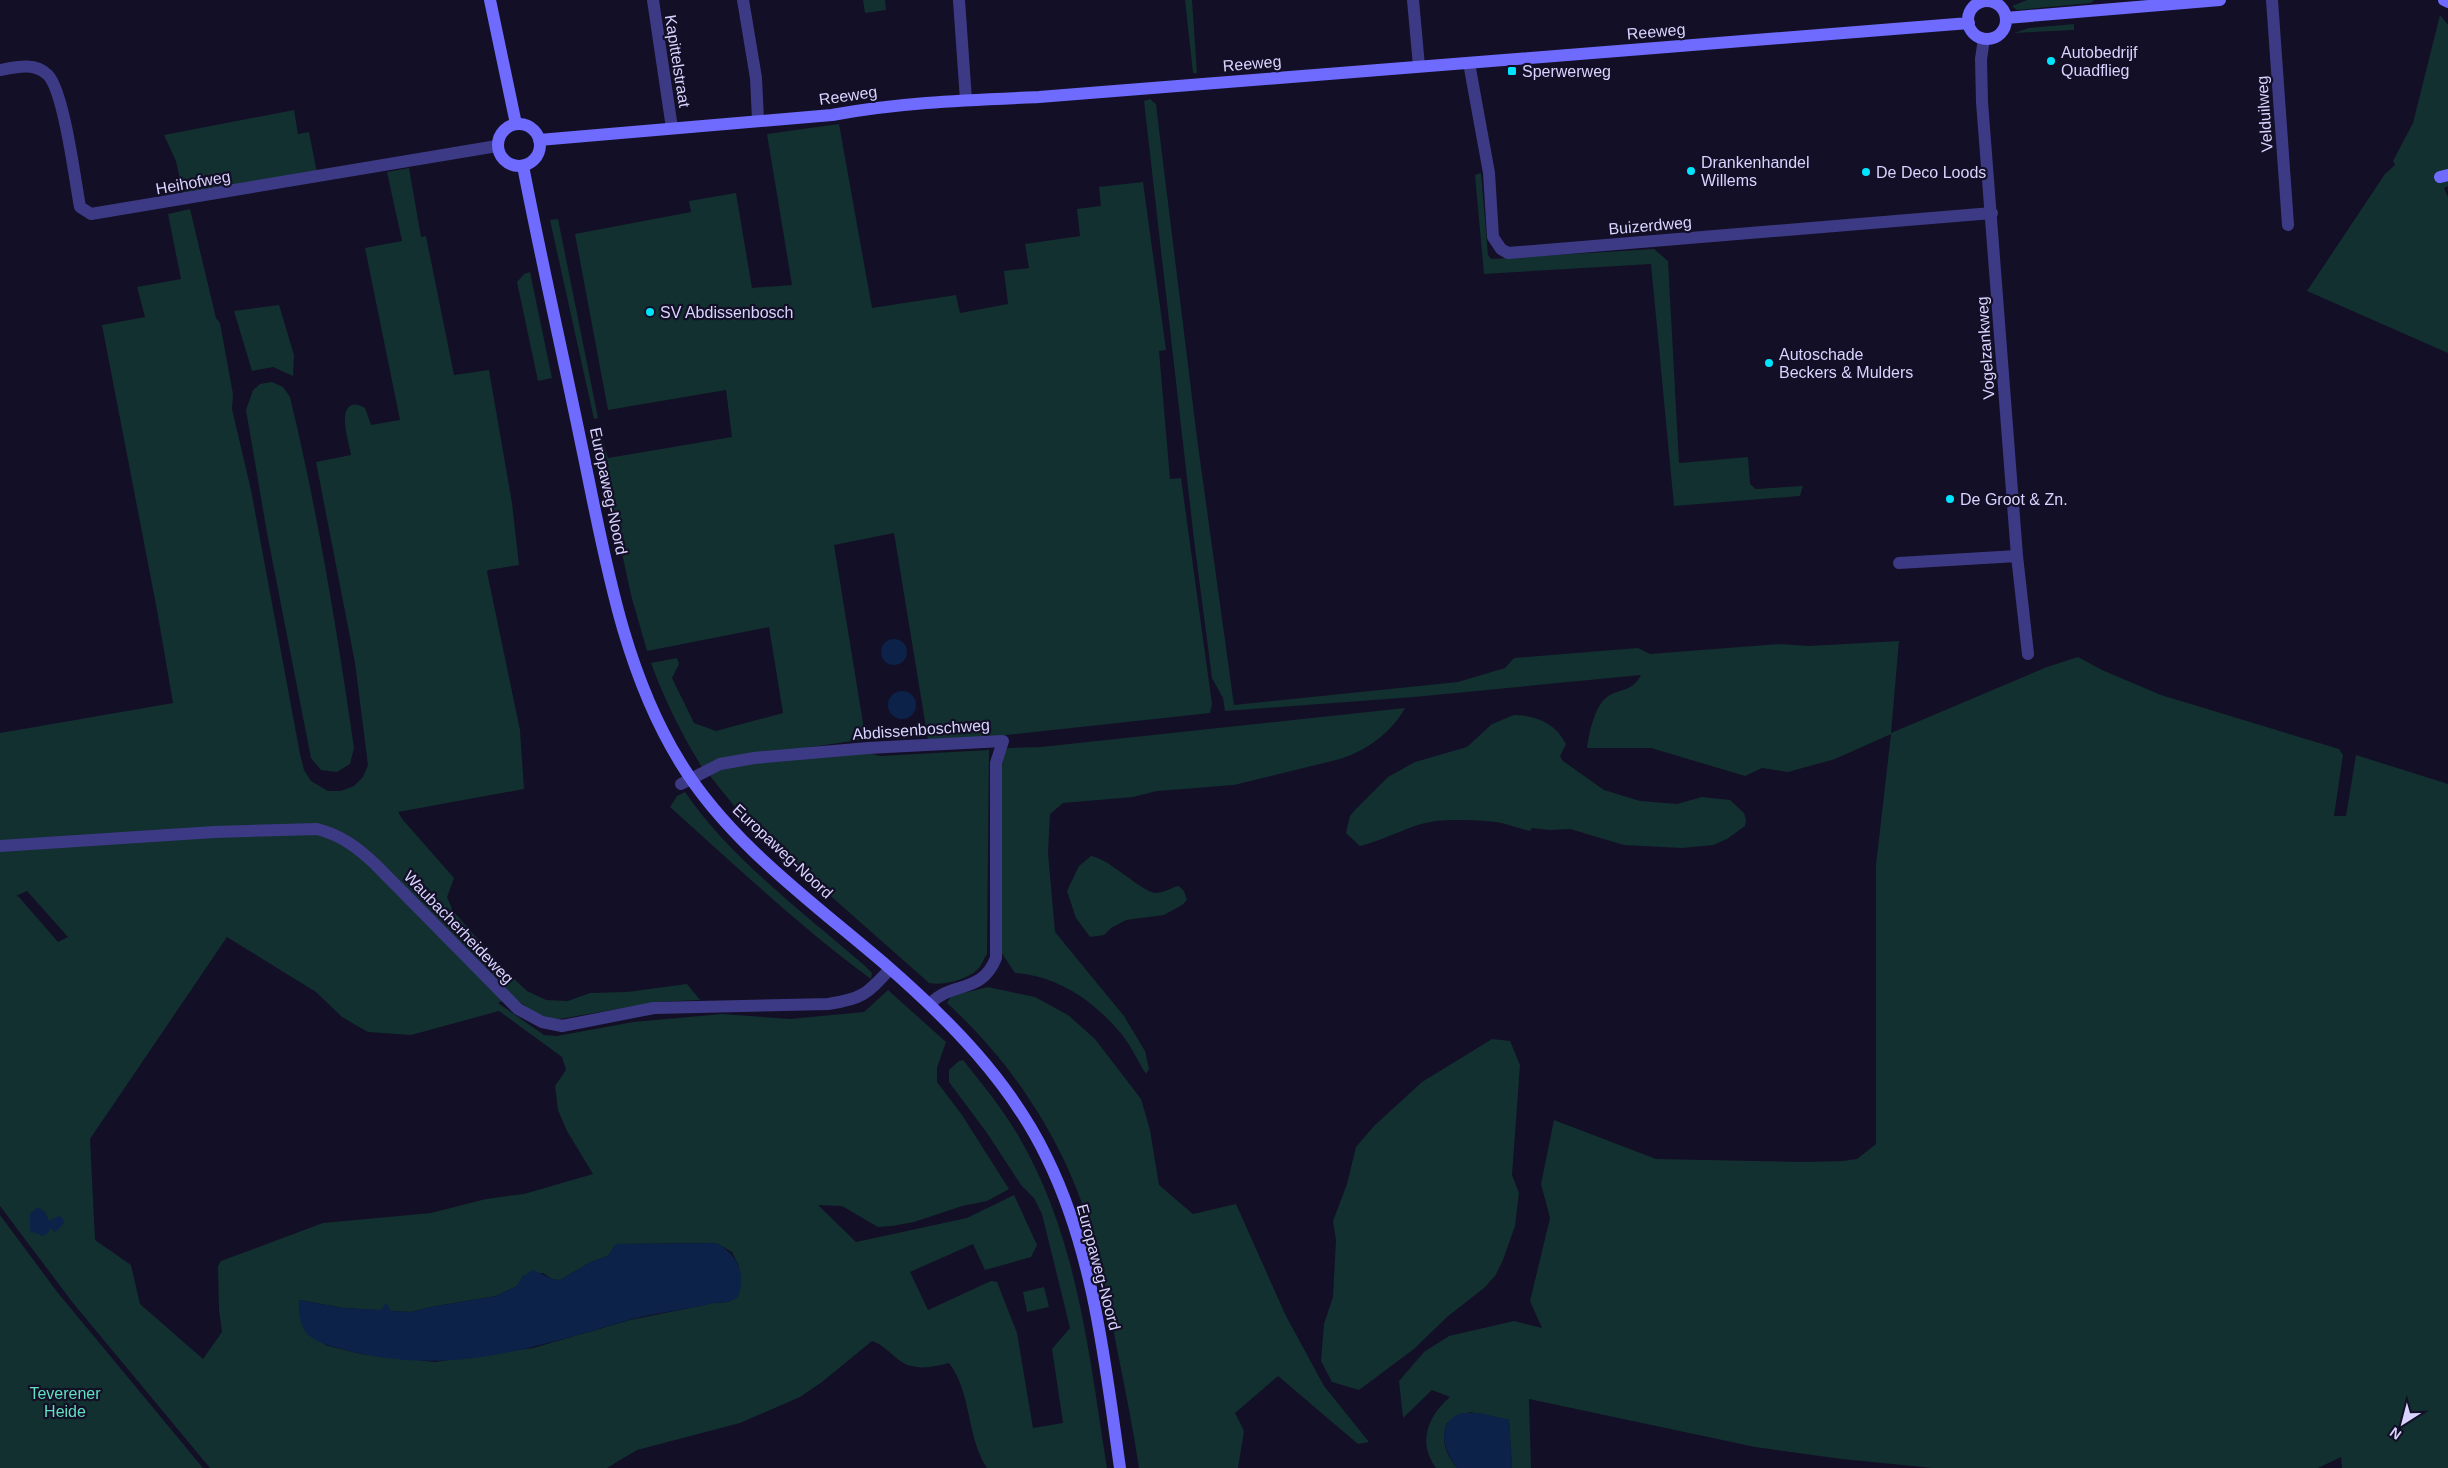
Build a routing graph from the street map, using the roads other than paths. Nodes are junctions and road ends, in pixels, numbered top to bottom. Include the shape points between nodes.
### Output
1 (490, 0) edge
2 (653, 0) edge
3 (743, 0) edge
4 (959, 0) edge
5 (1414, 0) edge
6 (2220, 0) edge
7 (2272, 0) edge
8 (2444, 0) edge
9 (1982, 1) edge
10 (2448, 2) edge
11 (2140, 3) edge
12 (2006, 18) junction
13 (1969, 23) junction
14 (1984, 39) junction
15 (1469, 63) junction
16 (1419, 66) junction
17 (0, 70) edge
18 (966, 100) junction
19 (758, 120) junction
20 (516, 124) junction
21 (672, 128) junction
22 (539, 140) junction
23 (497, 146) junction
24 (523, 166) junction
25 (1992, 213) junction
26 (2288, 225) dead end
27 (2018, 556) junction
28 (1899, 563) dead end
29 (2028, 654) dead end
30 (687, 782) junction
31 (0, 846) edge
32 (890, 969) junction
33 (930, 1004) junction
34 (1120, 1468) edge

1 - 20 street
2 - 21 street, Kapittelstraat
3 - 19 street via 756,78
4 - 18 street
5 - 16 street
6 - 11 street
7 - 26 street, Velduilweg
8 - 10 street
9 - 12 street via 1995,3
9 - 13 street via 1970,12
11 - 12 street
12 - 14 street via 2000,34
13 - 14 street via 1972,32
13 - 15 street, Reeweg
14 - 25 street, Vogelzankweg via 1981,84
15 - 16 street, Reeweg
15 - 25 street, Buizerdweg via 1489,173 1493,237 1508,253
16 - 18 street, Reeweg
17 - 23 street, Heihofweg via 29,66 48,75 58,94 80,207 91,214
18 - 19 street, Reeweg
19 - 21 street, Reeweg
20 - 22 street via 528,126
20 - 23 street via 505,129
21 - 22 street, Reeweg
22 - 24 street via 540,147 534,160
23 - 24 street via 505,162
24 - 30 street, Europaweg-Noord via 599,529 622,622 632,658
25 - 27 street, Vogelzankweg
27 - 28 street
27 - 29 street, Vogelzankweg
30 - 32 street, Europaweg-Noord via 769,865
30 - 33 street, Abdissenboschweg via 720,764 754,758 1003,741 996,763 996,958 990,972 979,982 938,996
31 - 32 street, Waubacherheideweg via 214,832 318,829 333,833 376,864 518,1009 542,1022 562,1026 654,1008 828,1004 852,1000 874,986
32 - 33 street, Europaweg-Noord
33 - 34 street, Europaweg-Noord via 998,1080 1031,1127 1062,1190 1086,1264 1101,1337

